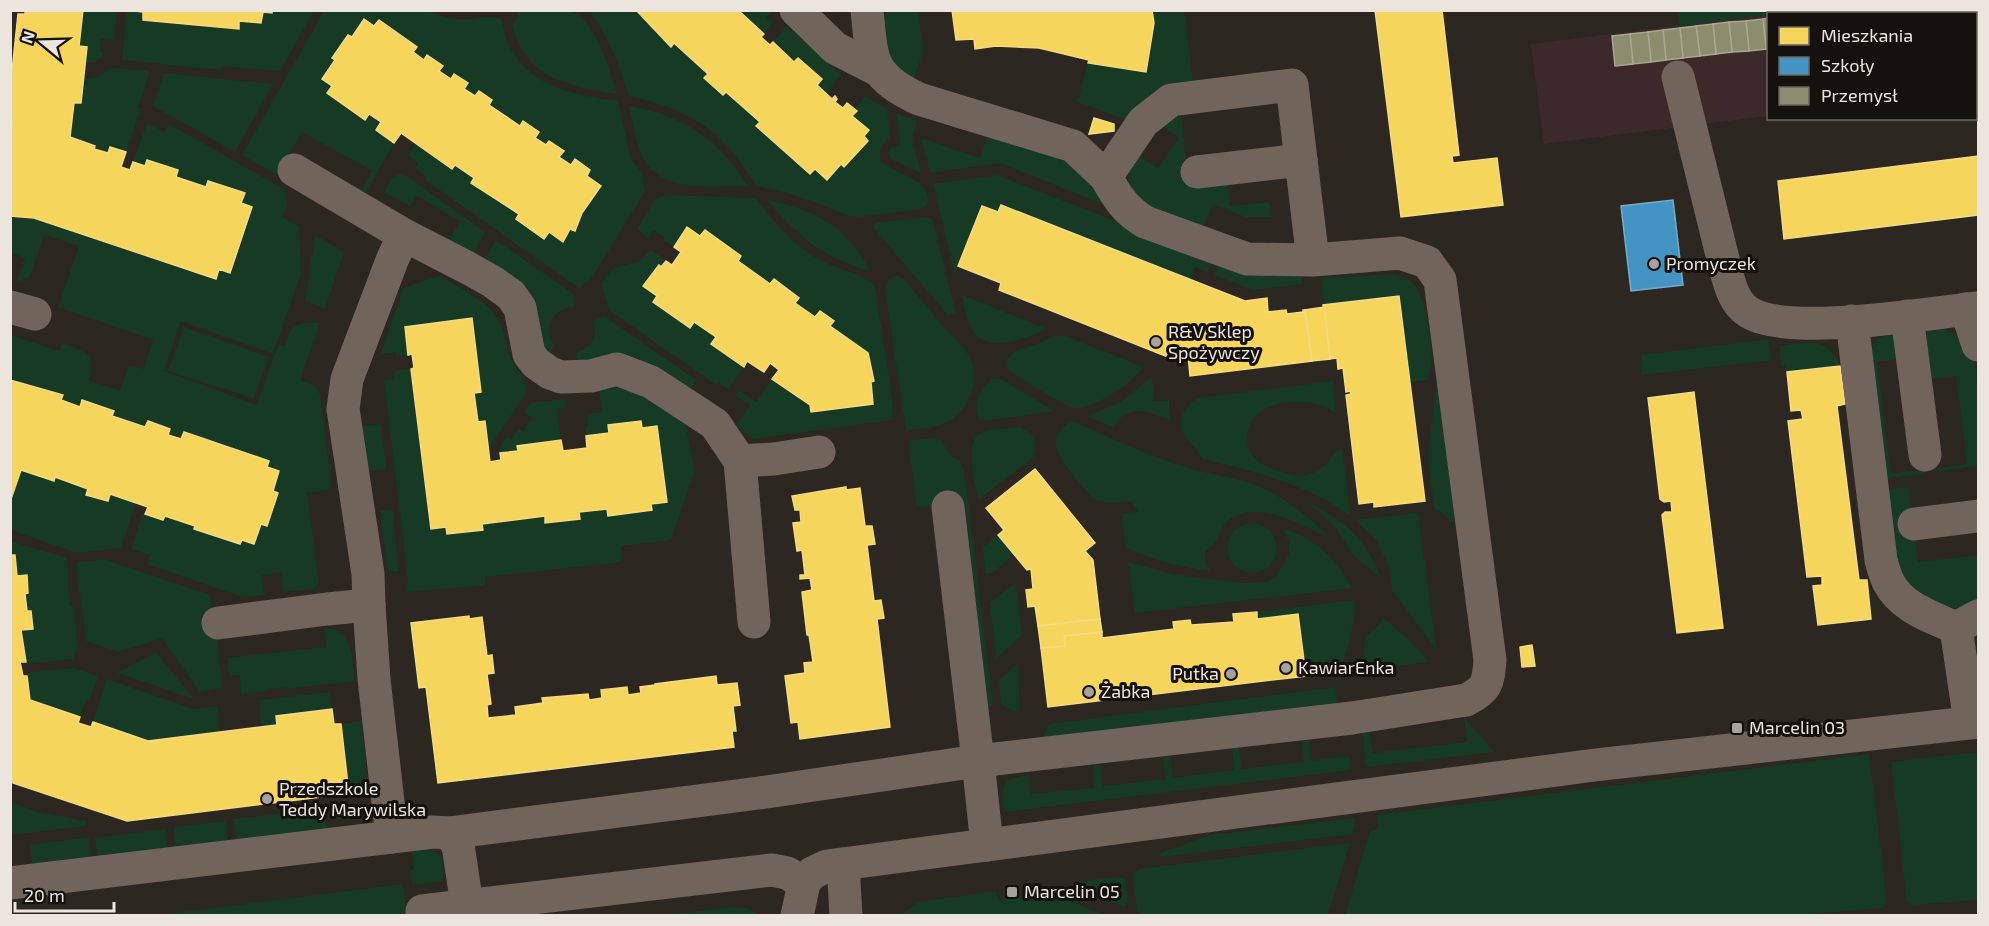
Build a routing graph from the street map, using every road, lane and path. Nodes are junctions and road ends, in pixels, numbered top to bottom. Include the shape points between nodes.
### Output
1 (796, 10) edge
2 (867, 10) edge
3 (878, 70) junction
4 (1678, 77) dead end
5 (1302, 160) junction
6 (294, 170) dead end
7 (1197, 172) dead end
8 (1106, 177) junction
9 (404, 235) junction
10 (1313, 260) junction
11 (1972, 309) edge
12 (1907, 316) junction
13 (1852, 321) junction
14 (1978, 345) edge
15 (819, 452) dead end
16 (1925, 455) dead end
17 (740, 461) junction
18 (948, 507) dead end
19 (1978, 516) edge
20 (1914, 524) dead end
21 (369, 605) junction
22 (754, 622) dead end
23 (1967, 622) edge
24 (218, 623) dead end
25 (1974, 722) edge
26 (978, 761) junction
27 (449, 833) junction
28 (392, 837) junction
29 (987, 845) junction
30 (843, 864) junction
31 (10, 883) edge
32 (804, 883) junction
33 (467, 905) junction
34 (422, 911) dead end
35 (797, 915) edge
36 (846, 915) edge

1 - 3 street via 835,48
2 - 3 street
3 - 8 street via 897,89 919,99 1073,146
4 - 13 street via 1733,295 1747,311 1778,323
5 - 7 street
5 - 8 street via 1292,85 1171,100 1143,122
5 - 10 street
6 - 9 street
8 - 10 street via 1120,202 1145,222 1247,260
9 - 17 street via 478,273 511,295 520,309 529,354 550,373 573,378 617,369 651,382 715,424
9 - 21 street via 344,394
10 - 26 street via 1400,254 1427,262 1440,280 1490,660 1488,681 1481,693 1467,700 1352,718
11 - 12 street
11 - 14 street
12 - 13 street
12 - 16 street
13 - 23 street via 1881,560 1888,582 1898,597 1916,610
15 - 17 street
17 - 22 street
18 - 26 street
19 - 20 street
21 - 24 street
21 - 28 street
23 - 25 street
25 - 29 street via 1595,765
26 - 27 street
26 - 29 street
27 - 28 street
27 - 33 street via 458,846
28 - 31 street
29 - 30 street
30 - 32 street via 826,866 812,873
30 - 36 street
32 - 33 street via 772,870
32 - 35 street
33 - 34 street

